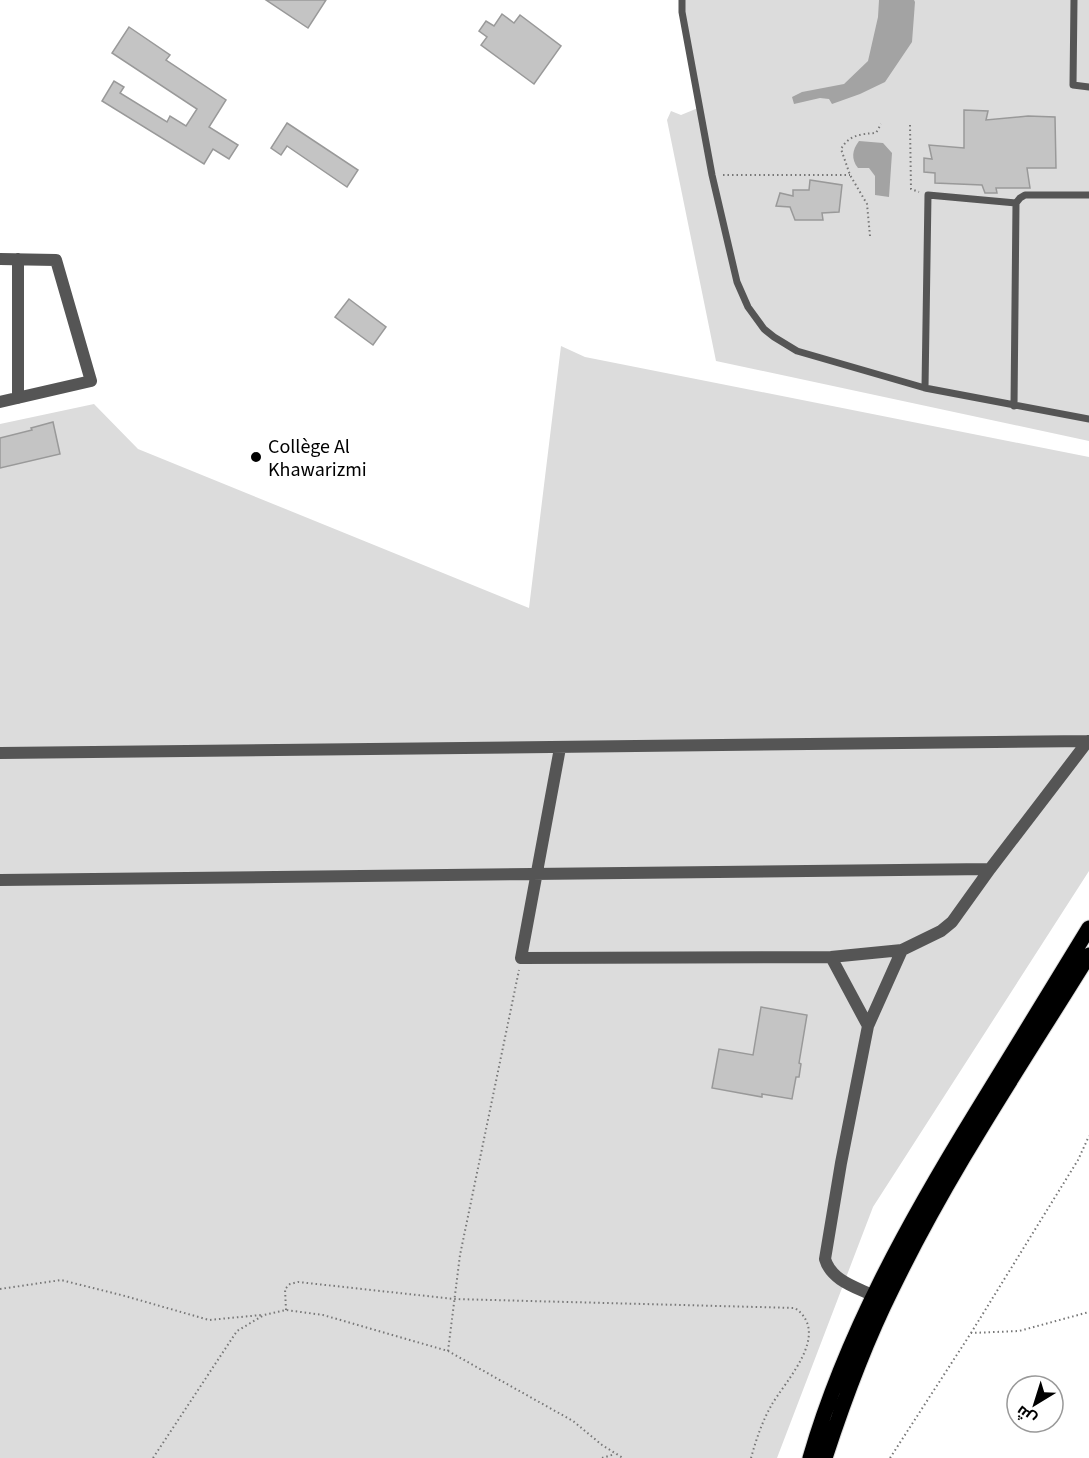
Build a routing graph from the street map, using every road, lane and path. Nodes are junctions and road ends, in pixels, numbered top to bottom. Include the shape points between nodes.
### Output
1 (682, 0) edge
2 (1074, 0) edge
3 (1089, 87) edge
4 (881, 124) dead end
5 (910, 125) dead end
6 (712, 175) junction
7 (850, 175) junction
8 (928, 195) junction
9 (1089, 195) edge
10 (1016, 203) junction
11 (870, 236) dead end
12 (0, 259) edge
13 (18, 259) junction
14 (925, 388) junction
15 (18, 398) junction
16 (0, 402) edge
17 (1014, 406) junction
18 (1089, 419) edge
19 (1089, 741) edge
20 (560, 748) junction
21 (0, 753) edge
22 (990, 869) junction
23 (537, 875) junction
24 (0, 880) edge
25 (1089, 928) edge
26 (902, 950) junction
27 (1089, 955) edge
28 (831, 957) junction
29 (521, 958) junction
30 (868, 1026) junction
31 (1089, 1136) edge
32 (0, 1289) edge
33 (872, 1295) junction
34 (454, 1299) junction
35 (286, 1310) junction
36 (1089, 1312) edge
37 (264, 1315) junction
38 (971, 1333) junction
39 (448, 1351) junction
40 (615, 1454) junction
41 (153, 1458) edge
42 (602, 1458) edge
43 (623, 1458) edge
44 (751, 1458) edge
45 (810, 1458) edge
46 (825, 1458) edge
47 (890, 1458) edge

1 - 6 lane
2 - 3 lane via 1073,85
4 - 7 path via 876,133 847,139 841,149
5 - 8 path via 911,189
6 - 7 path
6 - 14 lane via 737,282 764,329 797,351
7 - 11 path via 867,204
8 - 10 lane
8 - 14 lane
9 - 10 lane via 1025,195
10 - 17 lane
12 - 13 street
13 - 15 street
13 - 15 street via 56,260 91,381
14 - 17 lane
15 - 16 street
17 - 18 lane
19 - 20 street
19 - 22 street
20 - 21 street
20 - 23 street
22 - 23 street
22 - 26 street via 952,922
23 - 24 street
23 - 29 street
25 - 33 main road via 954,1148
26 - 28 street
26 - 30 street
27 - 46 main road via 979,1132 904,1263 853,1377
28 - 29 street
28 - 30 street
29 - 34 path
30 - 33 street via 825,1259 837,1278
31 - 38 path
32 - 37 path via 61,1280 209,1320
33 - 45 main road
34 - 35 path via 298,1282 285,1289
34 - 39 path
34 - 44 path via 795,1308 807,1322 807,1348 763,1421
35 - 37 path
35 - 39 path via 323,1315
36 - 38 path via 1019,1331
37 - 41 path via 237,1331
38 - 47 path
39 - 40 path via 573,1421
40 - 42 path
40 - 43 path

